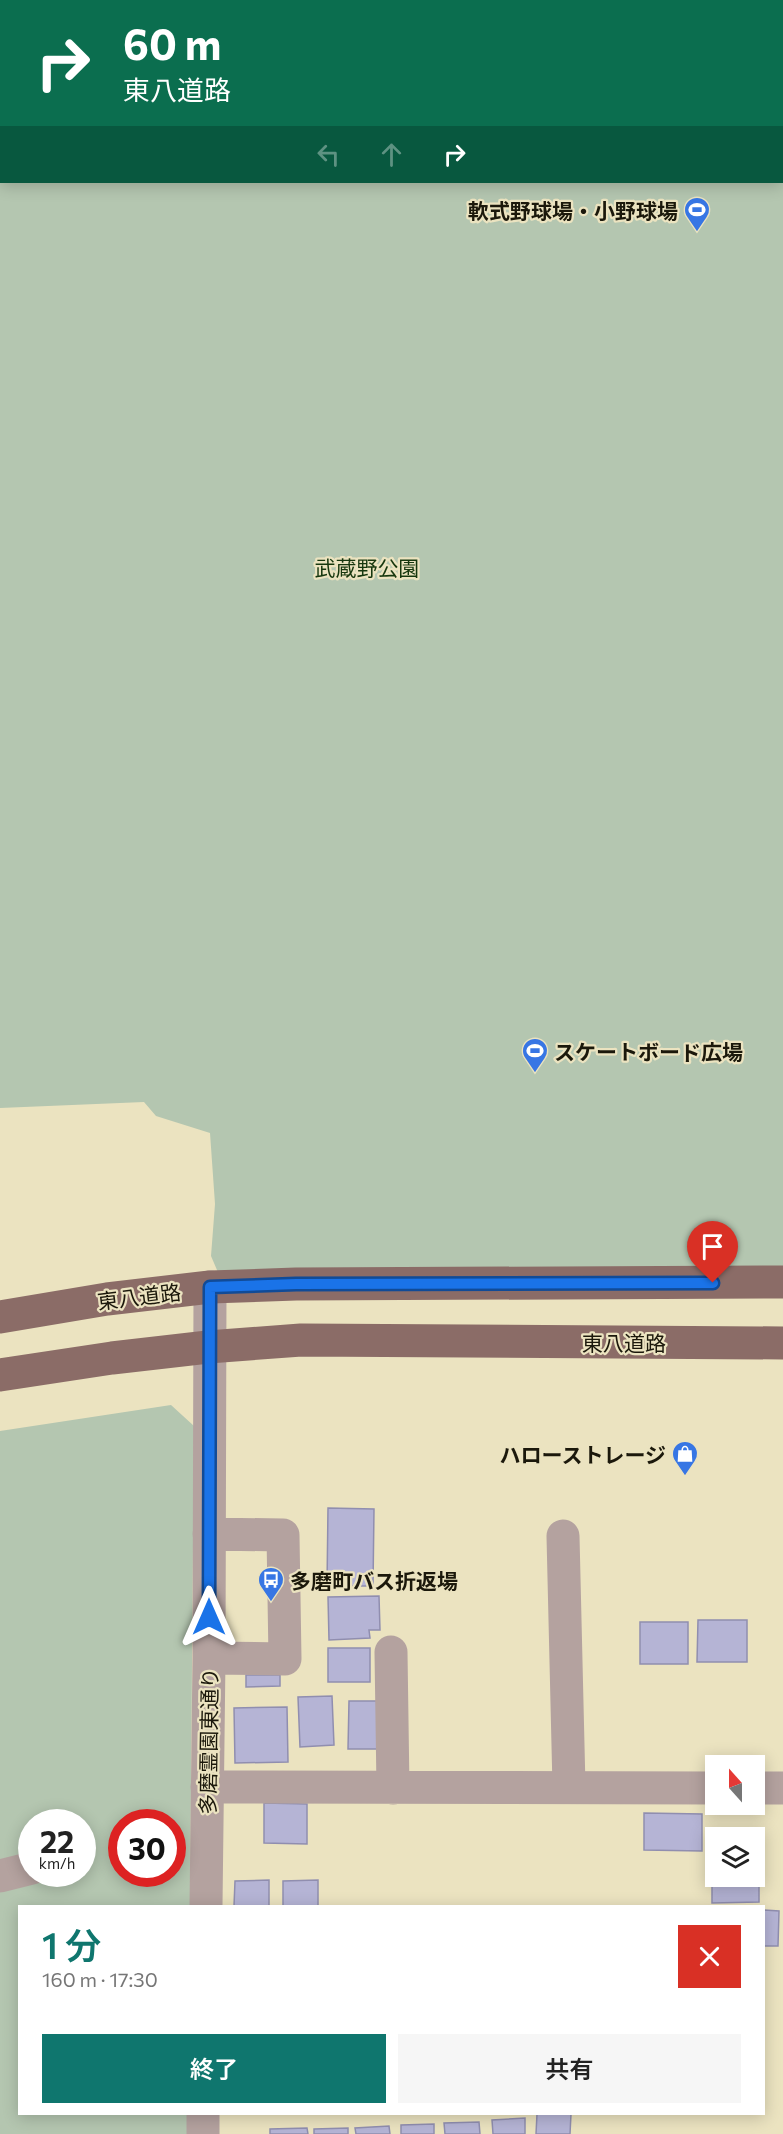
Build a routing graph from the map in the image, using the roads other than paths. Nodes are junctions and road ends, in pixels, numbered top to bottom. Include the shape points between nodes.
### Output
1 (783, 1282) edge
2 (210, 1287) junction
3 (0, 1317) edge
4 (783, 1343) edge
5 (208, 1347) junction
6 (0, 1374) edge
7 (209, 1534) junction
8 (563, 1536) dead end
9 (392, 1652) dead end
10 (209, 1658) junction
11 (207, 1787) junction
12 (569, 1787) junction
13 (393, 1788) junction
14 (705, 1788) edge
15 (765, 1788) edge
16 (783, 1788) edge
17 (18, 1872) edge
18 (0, 1876) edge
19 (206, 1905) edge
20 (203, 2115) edge
21 (203, 2134) edge

1 - 2 main road, 東八道路
2 - 3 main road, 東八道路
2 - 5 street, 多磨霊園東通り
4 - 5 main road, 東八道路 via 301,1340
5 - 6 main road, 東八道路
5 - 7 street, 多磨霊園東通り
7 - 10 street, 多磨霊園東通り
7 - 10 street via 283,1535 285,1659
8 - 12 street
9 - 13 street
10 - 11 street, 多磨霊園東通り
11 - 13 street
11 - 19 street, 多磨霊園東通り
12 - 13 street
12 - 14 street
15 - 16 street
17 - 18 street
20 - 21 street

